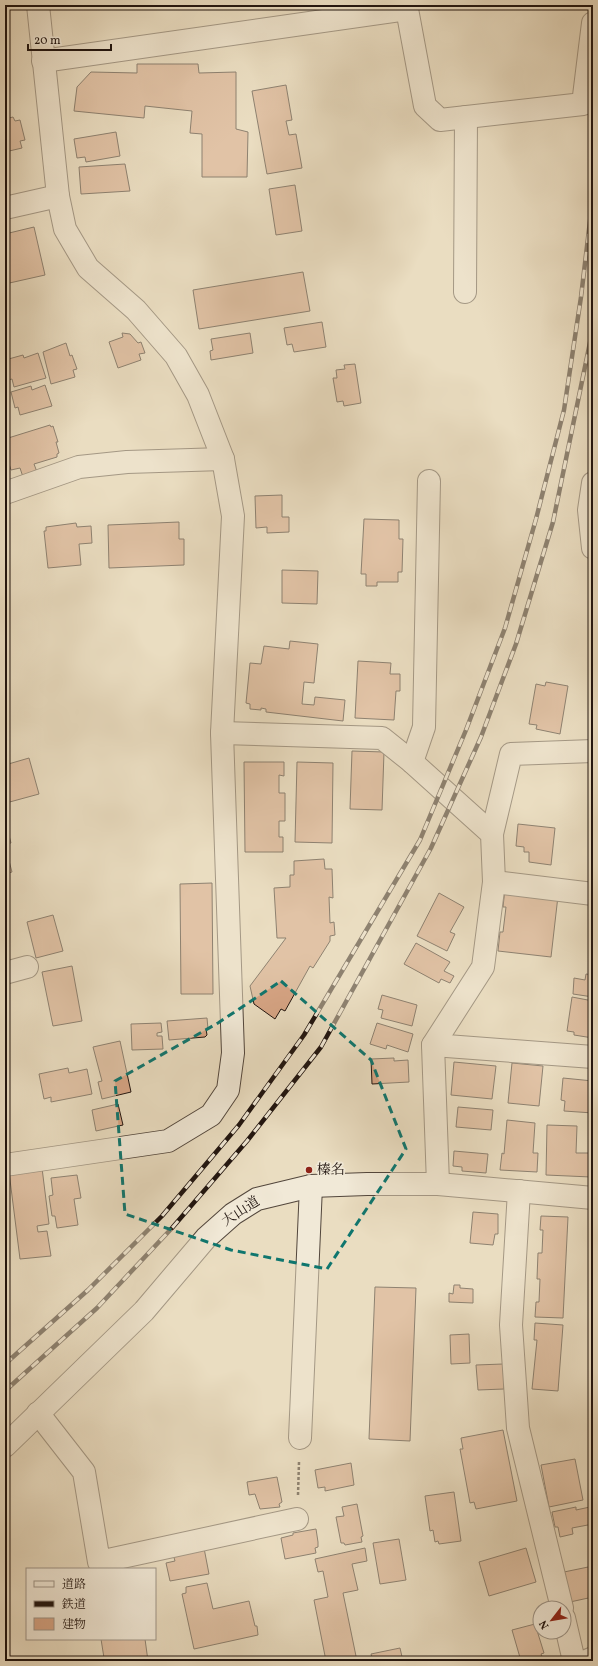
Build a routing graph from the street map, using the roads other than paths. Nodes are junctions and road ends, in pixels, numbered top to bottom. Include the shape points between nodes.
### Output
1 (38, 5) edge
2 (406, 7) edge
3 (593, 23) edge
4 (43, 61) junction
5 (466, 117) junction
6 (58, 196) junction
7 (5, 208) edge
8 (465, 292) dead end
9 (223, 459) junction
10 (429, 481) dead end
11 (593, 483) edge
12 (5, 493) edge
13 (593, 548) edge
14 (222, 733) junction
15 (593, 751) edge
16 (412, 762) junction
17 (492, 834) junction
18 (494, 882) junction
19 (593, 894) edge
20 (27, 967) dead end
21 (5, 973) edge
22 (433, 1045) junction
23 (593, 1057) edge
24 (5, 1165) edge
25 (438, 1184) junction
26 (311, 1186) junction
27 (519, 1191) junction
28 (593, 1198) edge
29 (38, 1413) junction
30 (300, 1438) dead end
31 (5, 1446) edge
32 (297, 1519) dead end
33 (560, 1600) edge
34 (569, 1640) edge
35 (593, 1658) edge
36 (574, 1661) edge
37 (586, 1661) edge

1 - 4 street
2 - 4 street
2 - 5 street via 425,106 440,120
3 - 5 street via 583,104
4 - 6 street
5 - 8 street
6 - 7 street
6 - 9 street via 65,229 88,268 136,310 176,356 198,395
9 - 12 street via 127,462 78,467
9 - 14 street via 234,516
10 - 16 street via 424,727
11 - 13 street via 589,510
14 - 16 street via 382,738
14 - 24 street via 233,1053 228,1090 211,1115 168,1141
15 - 17 street via 511,754
16 - 17 street
17 - 18 street
18 - 19 street
18 - 22 street via 483,967
20 - 21 street
22 - 23 street
22 - 25 street
25 - 26 street, 大山道
25 - 27 street, 大山道
26 - 29 street, 大山道 via 256,1199 233,1214 206,1238 144,1311
26 - 30 street
27 - 28 street, 大山道
27 - 33 street via 510,1325 518,1428
29 - 31 street, 大山道
29 - 32 street via 84,1472 99,1562
34 - 36 street
35 - 37 street

